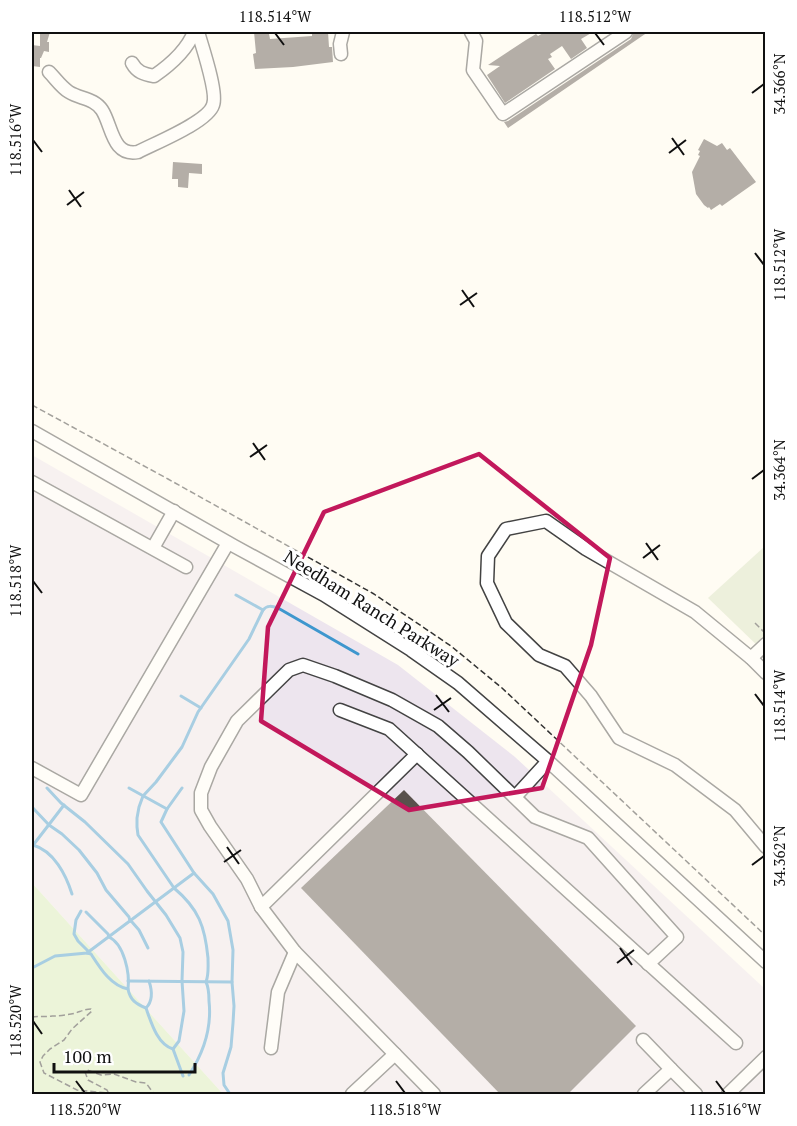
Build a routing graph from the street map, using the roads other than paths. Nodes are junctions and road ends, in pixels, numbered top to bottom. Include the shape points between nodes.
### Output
1 (196, 32) edge
2 (343, 32) edge
3 (471, 32) edge
4 (626, 32) edge
5 (341, 54) dead end
6 (132, 63) dead end
7 (49, 72) dead end
8 (32, 431) edge
9 (32, 482) edge
10 (174, 511) junction
11 (228, 543) junction
12 (153, 548) junction
13 (186, 567) dead end
14 (765, 644) edge
15 (751, 658) junction
16 (765, 673) edge
17 (340, 710) dead end
18 (417, 754) junction
19 (548, 761) junction
20 (32, 768) edge
21 (515, 797) junction
22 (765, 848) edge
23 (261, 908) junction
24 (295, 951) junction
25 (765, 962) edge
26 (648, 964) junction
27 (643, 1040) dead end
28 (736, 1043) dead end
29 (271, 1048) dead end
30 (395, 1054) junction
31 (765, 1057) edge
32 (671, 1069) junction
33 (352, 1095) edge
34 (434, 1095) edge
35 (644, 1095) edge
36 (696, 1095) edge
37 (728, 1095) edge

1 - 6 street via 178,56 154,76 143,74
1 - 7 street via 214,95 213,106 197,123 138,152 126,152 118,146 101,109 67,91
2 - 5 street
3 - 4 street via 476,41 473,70 503,114
8 - 10 street, Needham Ranch Parkway
9 - 12 street
10 - 11 street, Needham Ranch Parkway
10 - 12 street
11 - 19 street, Needham Ranch Parkway via 324,595 411,650 458,683
11 - 20 street via 81,795
12 - 13 street
14 - 15 street
15 - 16 street
15 - 22 street via 695,612 586,549 546,521 506,528 488,556 487,583 506,623 539,655 565,666 619,738 675,765 735,810
17 - 18 street via 390,729
18 - 23 street
18 - 26 street
19 - 21 street
19 - 25 street, Needham Ranch Parkway
21 - 23 street via 438,726 392,700 303,665 289,670 237,721 211,766 201,793 201,810 247,879
21 - 26 street via 535,817 588,838 676,937
23 - 24 street
24 - 29 street via 278,992
24 - 30 street
26 - 28 street
27 - 32 street
30 - 33 street
30 - 34 street
31 - 37 street
32 - 35 street
32 - 36 street

